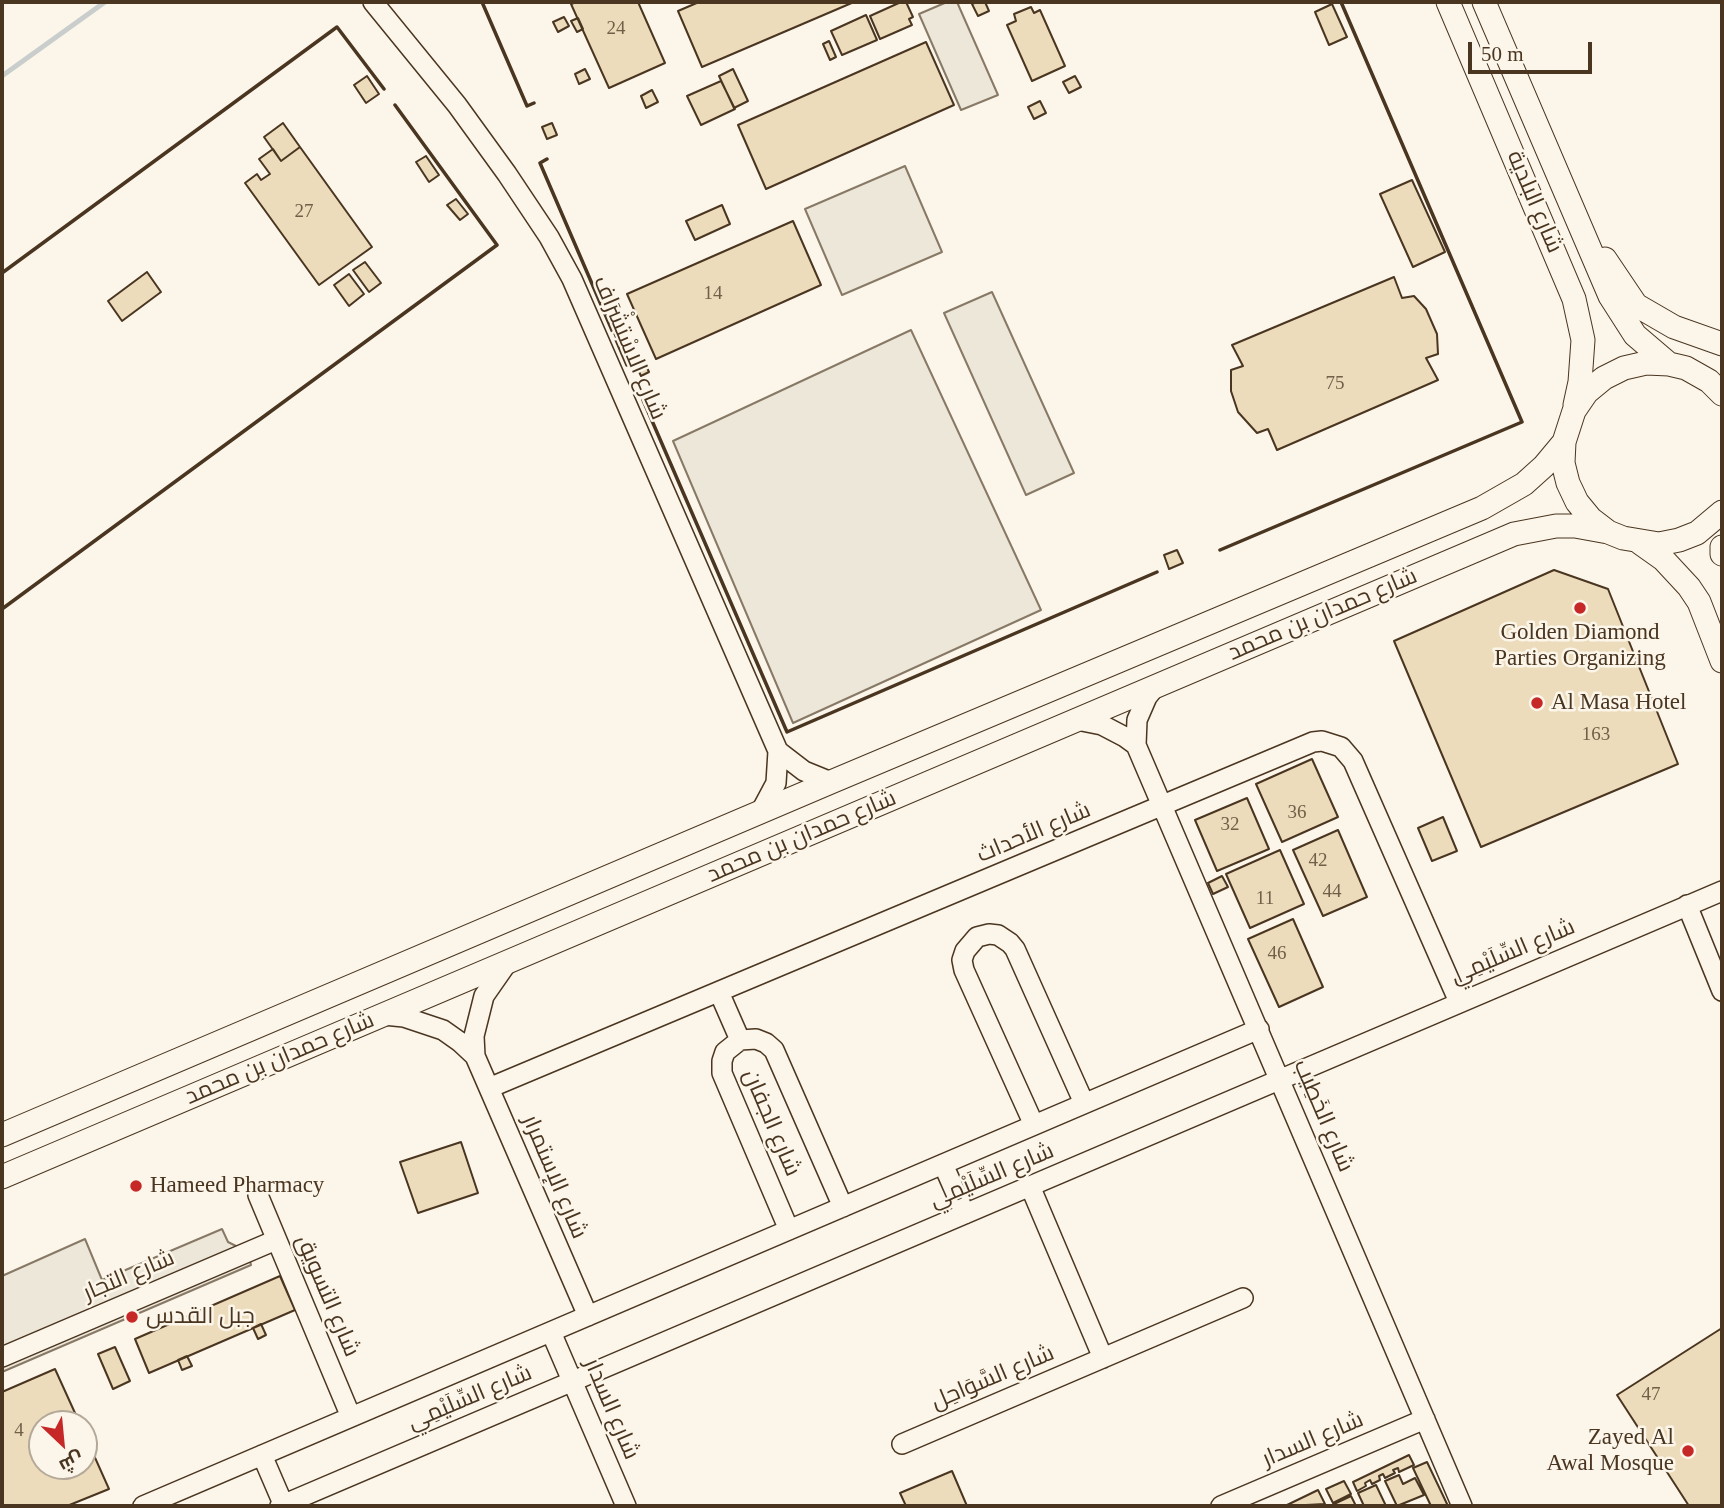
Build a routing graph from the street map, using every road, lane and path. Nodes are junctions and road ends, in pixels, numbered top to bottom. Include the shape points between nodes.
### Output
1 (373, 2) edge
2 (1448, 2) edge
3 (1484, 2) edge
4 (1575, 212) junction
5 (1722, 344) edge
6 (1678, 366) junction
7 (1722, 376) edge
8 (1722, 394) edge
9 (1574, 411) junction
10 (1564, 442) junction
11 (1722, 512) edge
12 (1608, 531) junction
13 (1639, 542) junction
14 (1722, 547) edge
15 (1722, 554) edge
16 (1722, 662) edge
17 (1154, 687) junction
18 (1076, 720) junction
19 (1136, 745) junction
20 (778, 751) junction
21 (831, 782) junction
22 (1161, 806) junction
23 (760, 813) junction
24 (1722, 891) edge
25 (1687, 905) junction
26 (507, 963) junction
27 (1722, 991) edge
28 (719, 992) junction
29 (1459, 1002) junction
30 (384, 1015) junction
31 (1259, 1029) junction
32 (740, 1040) junction
33 (475, 1056) junction
34 (1280, 1079) junction
35 (489, 1088) junction
36 (1084, 1103) junction
37 (1034, 1125) junction
38 (2, 1135) edge
39 (943, 1164) junction
40 (2, 1178) edge
41 (1030, 1186) junction
42 (258, 1195) dead end
43 (843, 1207) junction
44 (965, 1214) junction
45 (789, 1230) junction
46 (276, 1240) junction
47 (1243, 1298) dead end
48 (587, 1316) junction
49 (551, 1332) junction
50 (2, 1357) edge
51 (1103, 1358) junction
52 (572, 1381) junction
53 (352, 1417) junction
54 (1425, 1419) junction
55 (902, 1444) dead end
56 (262, 1455) junction
57 (143, 1506) edge
58 (282, 1506) edge
59 (626, 1506) edge
60 (1221, 1506) edge
61 (1462, 1506) edge

1 - 20 street, شارع الاسْتِشْرَاف via 457,105 561,258
2 - 9 main road, شارع البلدية via 1574,299 1583,340
3 - 4 main road, شارع البلدية
4 - 5 main road via 1636,305 1674,327
4 - 6 main road, شارع البلدية via 1610,296 1635,335
6 - 7 main road
6 - 8 main road, شارع البلدية via 1709,381
6 - 9 main road via 1646,363 1624,368 1604,377
9 - 10 main road
10 - 12 main road via 1566,473 1577,502
10 - 21 main road, شارع حمدان بن محمد via 1524,484 1482,508
11 - 13 main road via 1697,533 1679,540
12 - 13 main road
12 - 17 main road, شارع حمدان بن محمد via 1556,526 1514,534
13 - 16 main road via 1689,587
14 - 15 main road
17 - 18 main road, شارع حمدان بن محمد
17 - 19 street, شارع الخَطِيب via 1141,708
18 - 19 street via 1102,725
18 - 26 main road, شارع حمدان بن محمد
19 - 22 street, شارع الخَطِيب
20 - 21 street, شارع الاسْتِشْرَاف via 804,771
20 - 23 street, شارع الاسْتِشْرَاف via 776,783
21 - 23 main road, شارع حمدان بن محمد
22 - 28 street, شارع الأحداث
22 - 29 street, شارع الأحداث via 1313,742 1341,747 1353,761
22 - 31 street, شارع الخَطِيب
23 - 38 main road, شارع حمدان بن محمد
24 - 25 street, شارع السِّلَيْمِي
25 - 27 street
25 - 29 street, شارع السِّلَيْمِي
26 - 30 main road, شارع حمدان بن محمد
26 - 33 street, شارع الإستمرار via 480,1006
28 - 32 street, شارع الجفان
28 - 35 street, شارع الأحداث
29 - 34 street, شارع السِّلَيْمِي
30 - 33 street, شارع الإستمرار via 443,1030
30 - 40 main road, شارع حمدان بن محمد
31 - 34 street, شارع الخَطِيب
31 - 36 street, شارع السِّلَيْمِي
32 - 43 street, شارع الجفان via 756,1039 774,1050
32 - 45 street, شارع الجفان via 725,1052 722,1073
33 - 35 street, شارع الإستمرار
34 - 41 street, شارع السِّلَيْمِي
34 - 54 street, شارع الخَطِيب
35 - 48 street, شارع الإستمرار
36 - 37 street, شارع السِّلَيْمِي
36 - 37 street, شارع السِّلَيْمِي via 1015,949 998,935 977,937 965,951 964,970
37 - 39 street, شارع السِّلَيْمِي
39 - 43 street, شارع السِّلَيْمِي
39 - 44 street
41 - 44 street, شارع السِّلَيْمِي
41 - 51 street
42 - 46 street, شارع التسويق
43 - 45 street, شارع السِّلَيْمِي
44 - 52 street, شارع السِّلَيْمِي
45 - 48 street, شارع السِّلَيْمِي
46 - 50 street, شارع التجار
46 - 53 street, شارع التسويق
47 - 51 street, شارع السَّوَاحِل
48 - 49 street, شارع السِّلَيْمِي
49 - 52 street, شارع السدار
49 - 53 street, شارع السِّلَيْمِي
51 - 55 street, شارع السَّوَاحِل
52 - 58 street, شارع السِّلَيْمِي
52 - 59 street, شارع السدار
53 - 56 street, شارع السِّلَيْمِي
54 - 60 street, شارع السدار
54 - 61 street, شارع الخَطِيب
56 - 57 street, شارع السِّلَيْمِي
56 - 58 street

